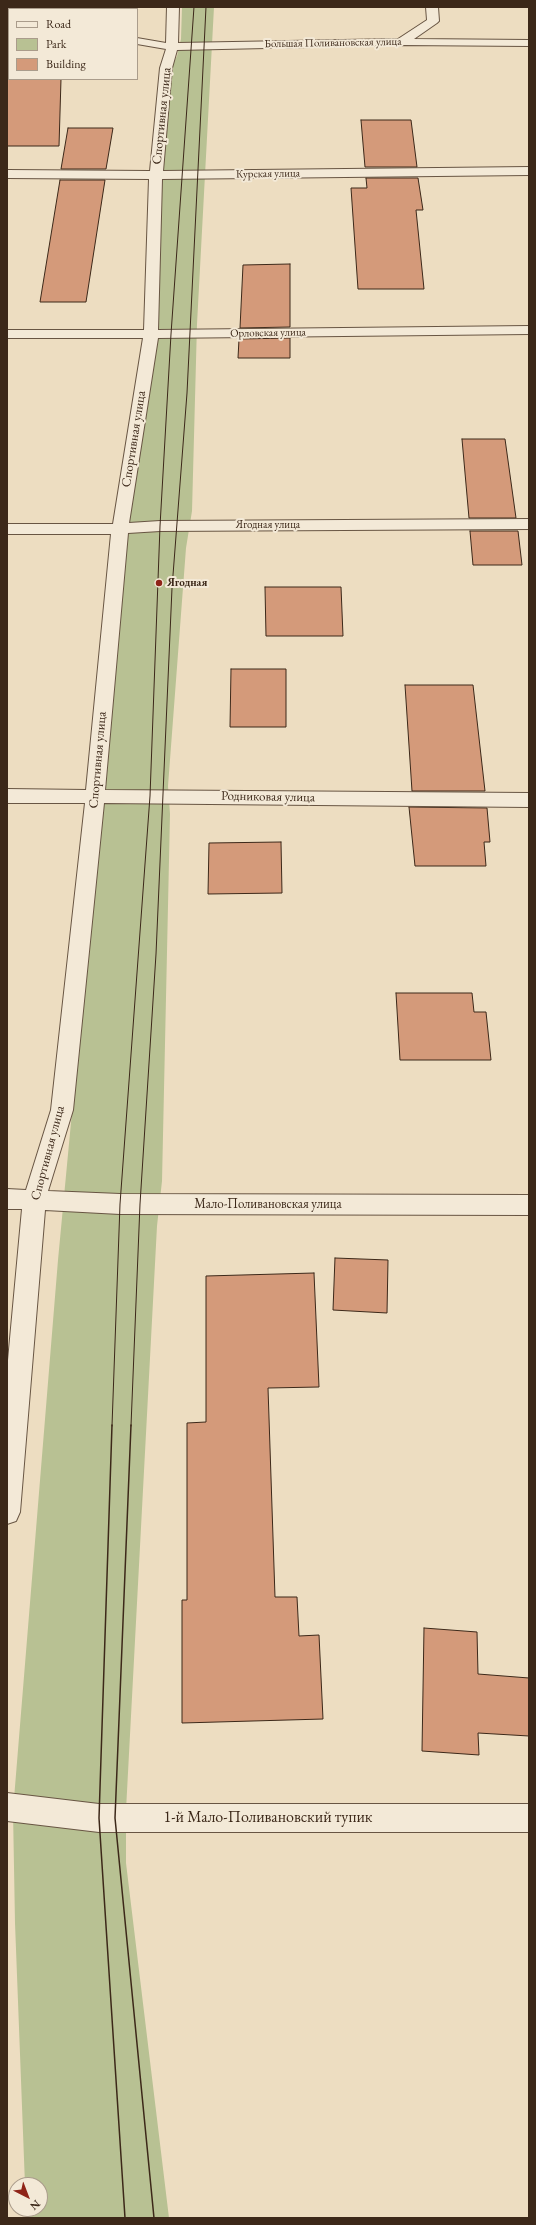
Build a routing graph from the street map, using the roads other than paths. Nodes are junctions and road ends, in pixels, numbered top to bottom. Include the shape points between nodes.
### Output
1 (173, 7) edge
2 (432, 7) edge
3 (138, 41) edge
4 (401, 42) junction
5 (529, 43) edge
6 (172, 47) junction
7 (529, 171) edge
8 (7, 174) edge
9 (156, 174) junction
10 (529, 330) edge
11 (7, 334) edge
12 (151, 334) junction
13 (529, 524) edge
14 (7, 529) edge
15 (120, 529) junction
16 (7, 796) edge
17 (95, 796) junction
18 (529, 800) edge
19 (7, 1199) edge
20 (34, 1201) junction
21 (529, 1205) edge
22 (7, 1512) edge
23 (7, 1807) edge
24 (529, 1818) edge

1 - 6 street, Спортивная улица
2 - 4 street via 433,21
3 - 6 street, Большая Поливановская улица
4 - 5 street, Большая Поливановская улица
4 - 6 street, Большая Поливановская улица
6 - 9 street, Спортивная улица via 166,68
7 - 9 street, Курская улица
8 - 9 street, Курская улица
9 - 12 street, Спортивная улица
10 - 12 street, Орловская улица
11 - 12 street, Орловская улица
12 - 15 street, Спортивная улица
13 - 15 street, Ягодная улица via 168,526
14 - 15 street, Ягодная улица
15 - 17 street, Спортивная улица
16 - 17 street, Родниковая улица
17 - 18 street, Родниковая улица
17 - 20 street, Спортивная улица via 62,1110
19 - 20 street, Мало-Поливановская улица
20 - 21 street, Мало-Поливановская улица via 120,1204
20 - 22 street, Спортивная улица
23 - 24 street, 1-й Мало-Поливановский тупик via 98,1818

